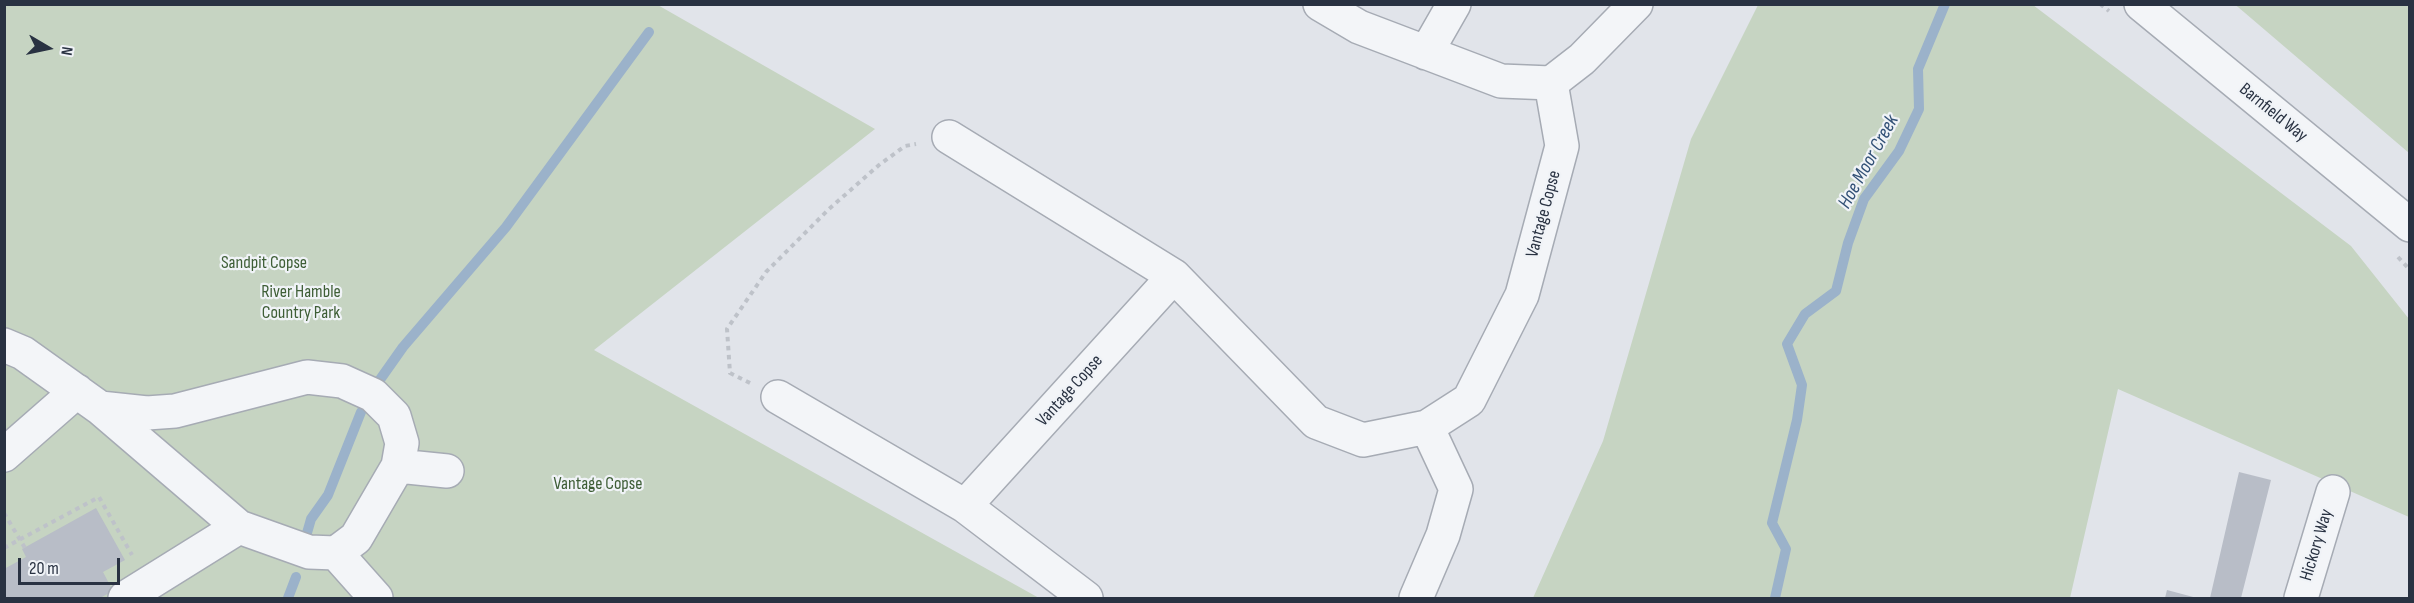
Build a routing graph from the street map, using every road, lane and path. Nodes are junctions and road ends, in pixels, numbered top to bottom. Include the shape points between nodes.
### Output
1 (1320, 4) edge
2 (1454, 4) edge
3 (1636, 4) edge
4 (2141, 4) edge
5 (1426, 52) junction
6 (1551, 83) junction
7 (949, 137) joint
8 (2408, 220) edge
9 (1174, 276) junction
10 (4, 345) edge
11 (778, 396) joint
12 (88, 400) junction
13 (1427, 427) junction
14 (4, 455) edge
15 (398, 466) junction
16 (447, 471) dead end
17 (2333, 492) dead end
18 (965, 506) junction
19 (4, 513) edge
20 (238, 527) junction
21 (4, 548) edge
22 (25, 548) dead end
23 (336, 553) junction
24 (137, 591) edge
25 (376, 598) edge
26 (1086, 598) edge
27 (1416, 598) edge
28 (2301, 598) edge

1 - 5 street via 1359,27
2 - 5 street
3 - 6 street via 1582,59
4 - 8 street, Barnfield Way
5 - 6 street via 1501,81
6 - 13 street, Vantage Copse via 1562,146 1522,294 1469,400
7 - 9 street, Vantage Copse
7 - 11 path via 905,147 879,165 766,272 727,329 730,373
9 - 13 street, Vantage Copse via 1316,422 1363,440
9 - 18 street, Vantage Copse
10 - 12 street via 23,353
11 - 18 street
12 - 14 street
12 - 15 street via 147,413 175,411 307,376 342,381 373,395 394,416 402,443
12 - 20 street
13 - 27 street via 1456,489 1443,535
15 - 16 street
15 - 23 street via 356,538
17 - 28 street, Hickory Way
18 - 26 street
19 - 22 path, bridge
20 - 23 street via 309,552
20 - 24 street
21 - 24 path via 99,497
23 - 25 street

